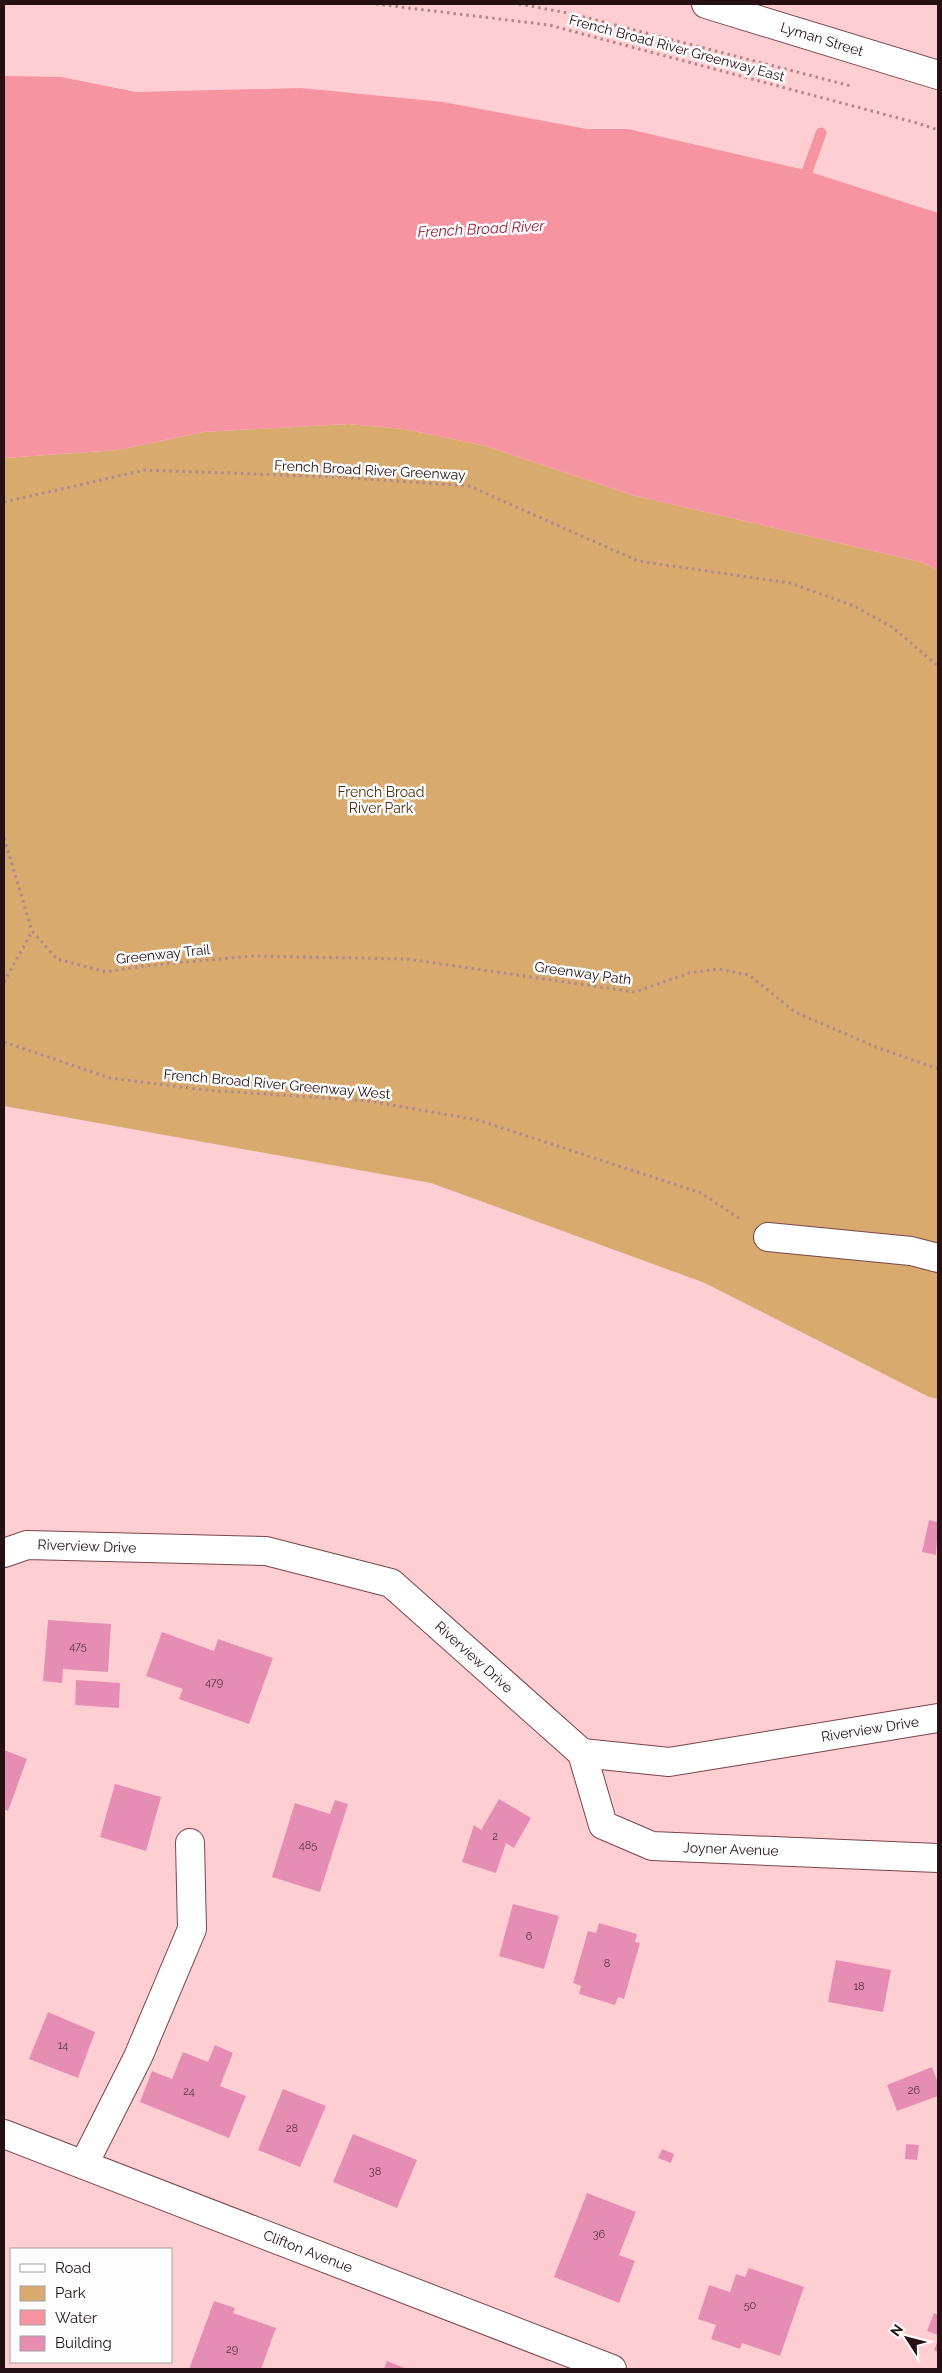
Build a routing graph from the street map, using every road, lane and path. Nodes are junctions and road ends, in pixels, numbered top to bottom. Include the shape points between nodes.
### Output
1 (376, 4) edge
2 (519, 4) edge
3 (706, 4) edge
4 (938, 76) edge
5 (858, 88) dead end
6 (938, 130) edge
7 (4, 502) edge
8 (938, 666) edge
9 (4, 838) edge
10 (32, 931) junction
11 (407, 959) joint
12 (4, 982) edge
13 (4, 1042) edge
14 (938, 1069) edge
15 (768, 1237) joint
16 (938, 1258) edge
17 (4, 1553) edge
18 (938, 1718) edge
19 (582, 1753) junction
20 (190, 1843) dead end
21 (938, 1858) edge
22 (4, 2134) edge
23 (84, 2164) junction
24 (612, 2369) edge

1 - 6 path, French Broad River Greenway East via 549,26
2 - 5 path, French Broad River Greenway East via 573,14
3 - 4 street, Lyman Street
7 - 8 path, French Broad River Greenway via 145,470 469,486 638,561 790,583 854,606 892,627
9 - 10 path, Greenway Trail
10 - 11 path, Greenway Trail via 57,959 106,972 252,956
10 - 12 path
11 - 14 path, Greenway Path via 635,992 689,973 719,969 749,975 795,1012 876,1047
13 - 15 path, French Broad River Greenway West via 110,1078 205,1090 369,1101 478,1120 701,1193
15 - 16 street via 911,1251
17 - 19 street, Riverview Drive via 27,1545 266,1551 391,1583
18 - 19 street, Riverview Drive via 669,1762
19 - 21 street, Joyner Avenue via 602,1825 652,1846
20 - 23 street via 192,1929 138,2057
22 - 23 street, Clifton Avenue
23 - 24 street, Clifton Avenue

